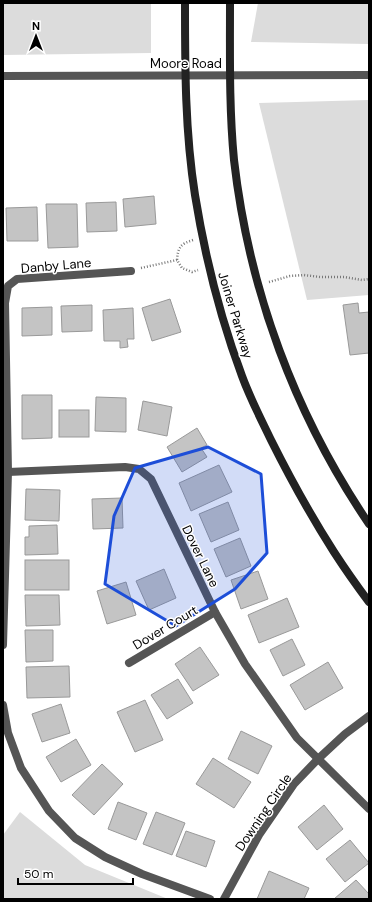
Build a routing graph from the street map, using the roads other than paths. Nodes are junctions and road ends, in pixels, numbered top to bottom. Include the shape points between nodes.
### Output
1 (185, 3) edge
2 (230, 3) edge
3 (369, 75) edge
4 (3, 76) edge
5 (185, 76) junction
6 (230, 76) junction
7 (130, 271) road end
8 (8, 472) junction
9 (369, 524) edge
10 (369, 602) edge
11 (215, 612) junction
12 (3, 645) edge
13 (129, 663) dead end
14 (3, 705) edge
15 (369, 716) edge
16 (318, 759) junction
17 (369, 810) edge
18 (210, 899) edge
19 (224, 899) edge

1 - 5 main road, Joiner Parkway
2 - 6 main road
3 - 6 street, Moore Road
4 - 5 street, Moore Road
5 - 6 street, Moore Road
5 - 10 main road, Joiner Parkway via 195,195 209,267 242,377 306,507
6 - 9 main road via 238,192 268,320 283,362 323,450
7 - 8 street, Danby Lane via 17,279 8,286 5,303
8 - 11 street, Dover Lane via 125,467 139,469 151,479
8 - 12 street, Danby Lane
11 - 13 street, Dover Court
11 - 16 street, Dover Lane via 245,664 297,738
14 - 18 street via 8,733 21,768 49,811 75,838 104,857
15 - 16 street, Downing Circle
16 - 17 street, Dover Lane
16 - 19 street, Downing Circle via 294,784 259,835

